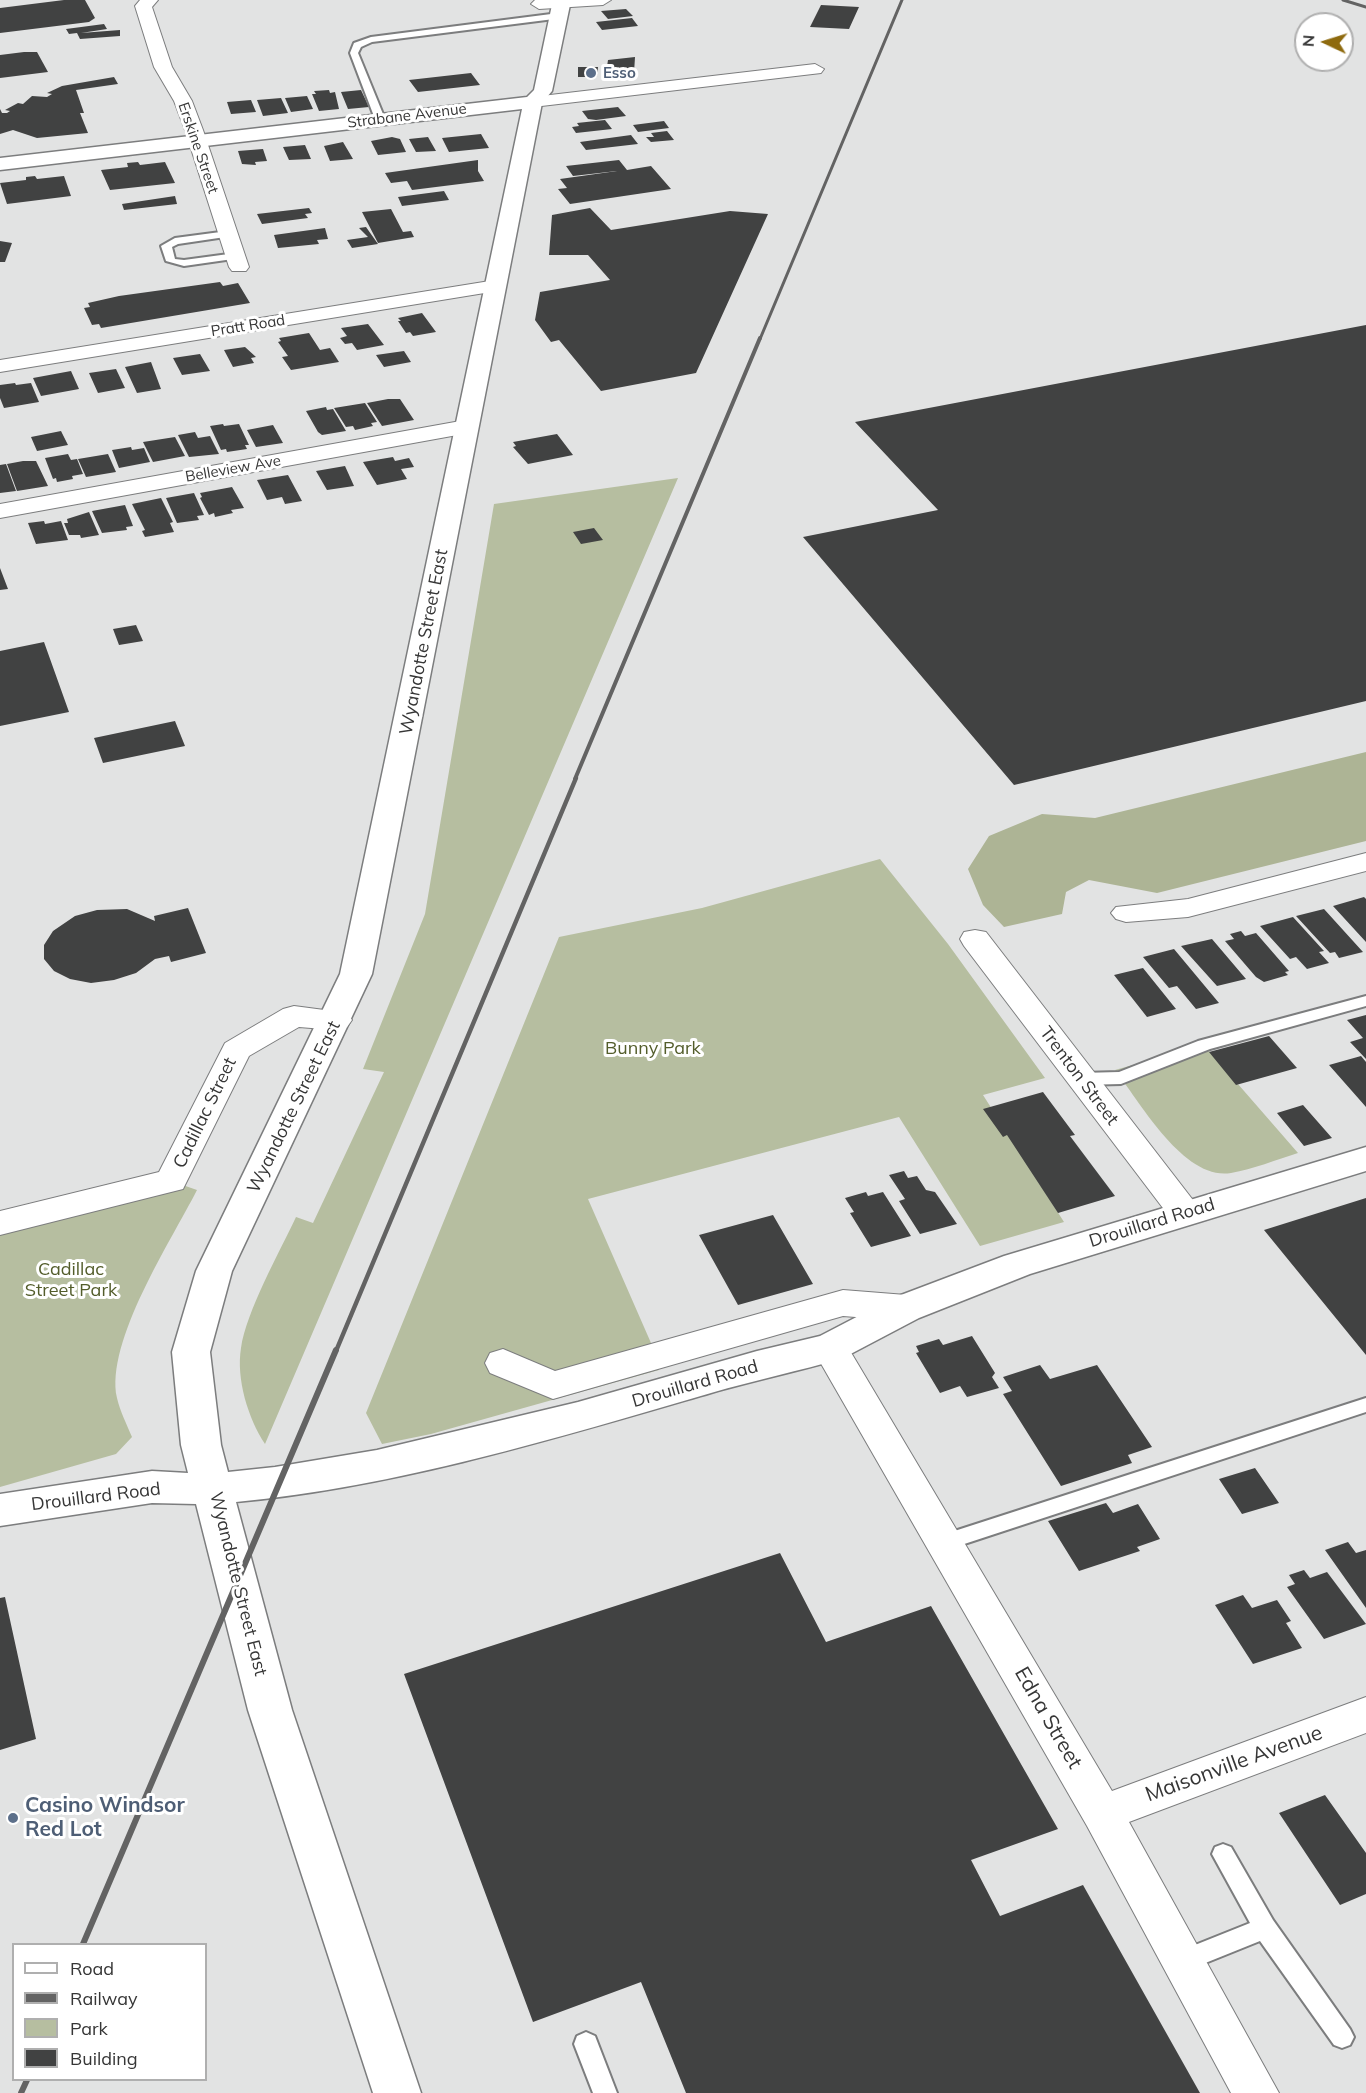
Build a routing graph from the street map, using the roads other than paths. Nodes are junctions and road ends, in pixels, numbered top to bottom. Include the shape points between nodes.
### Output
1 (150, 0) edge
2 (603, 0) edge
3 (561, 7) edge
4 (538, 8) edge
5 (531, 43) dead end
6 (815, 69) dead end
7 (527, 96) junction
8 (380, 119) junction
9 (196, 140) junction
10 (0, 164) edge
11 (228, 234) junction
12 (237, 261) joint
13 (496, 286) junction
14 (0, 366) edge
15 (466, 427) junction
16 (0, 511) edge
17 (1366, 862) edge
18 (1126, 913) dead end
19 (975, 939) dead end
20 (1366, 1001) edge
21 (336, 1020) junction
22 (1081, 1079) junction
23 (1366, 1159) edge
24 (1184, 1212) junction
25 (0, 1223) edge
26 (906, 1308) junction
27 (831, 1348) junction
28 (503, 1363) dead end
29 (1366, 1405) edge
30 (214, 1489) junction
31 (0, 1510) edge
32 (946, 1542) junction
33 (1366, 1715) edge
34 (1102, 1813) junction
35 (1223, 1854) dead end
36 (1265, 1928) junction
37 (1184, 1961) junction
38 (1342, 2037) dead end
39 (586, 2044) dead end
40 (397, 2093) edge
41 (605, 2093) edge
42 (1256, 2093) edge

1 - 9 street, Erskine Street via 143,6 157,49 183,101
2 - 3 street
3 - 4 street
3 - 7 main road, Wyandotte Street East via 543,91
4 - 5 main road
4 - 8 lane via 357,45 354,53
6 - 7 street, Strabane Avenue
7 - 8 main road, Strabane Avenue
7 - 13 main road, Wyandotte Street East
8 - 9 main road, Strabane Avenue
9 - 10 main road, Strabane Avenue
9 - 11 street, Erskine Street
11 - 12 street, Erskine Street
11 - 12 lane via 175,241 166,246 171,261
13 - 14 street, Pratt Road
13 - 15 main road, Wyandotte Street East
15 - 16 street, Belleview Ave
15 - 21 main road, Wyandotte Street East via 356,974
17 - 18 street via 1188,908
19 - 22 street, Trenton Street
20 - 22 lane via 1204,1045 1121,1078
21 - 25 street, Cadillac Street via 294,1016 236,1050 171,1181
21 - 30 main road, Wyandotte Street East via 214,1271 191,1352 201,1445
22 - 24 street, Trenton Street
23 - 24 main road, Drouillard Road
24 - 26 main road, Drouillard Road via 1017,1264
26 - 27 main road, Drouillard Road
26 - 28 street via 843,1303 554,1385
27 - 30 main road, Drouillard Road via 757,1365 578,1417 376,1465
27 - 32 street, Edna Street
29 - 32 lane
30 - 31 main road, Drouillard Road via 152,1486
30 - 40 main road, Wyandotte Street East via 270,1710
32 - 34 street, Edna Street
33 - 34 street, Maisonville Avenue
34 - 37 street, Edna Street
35 - 36 lane
36 - 37 lane
36 - 38 lane
37 - 42 street, Edna Street
39 - 41 lane

